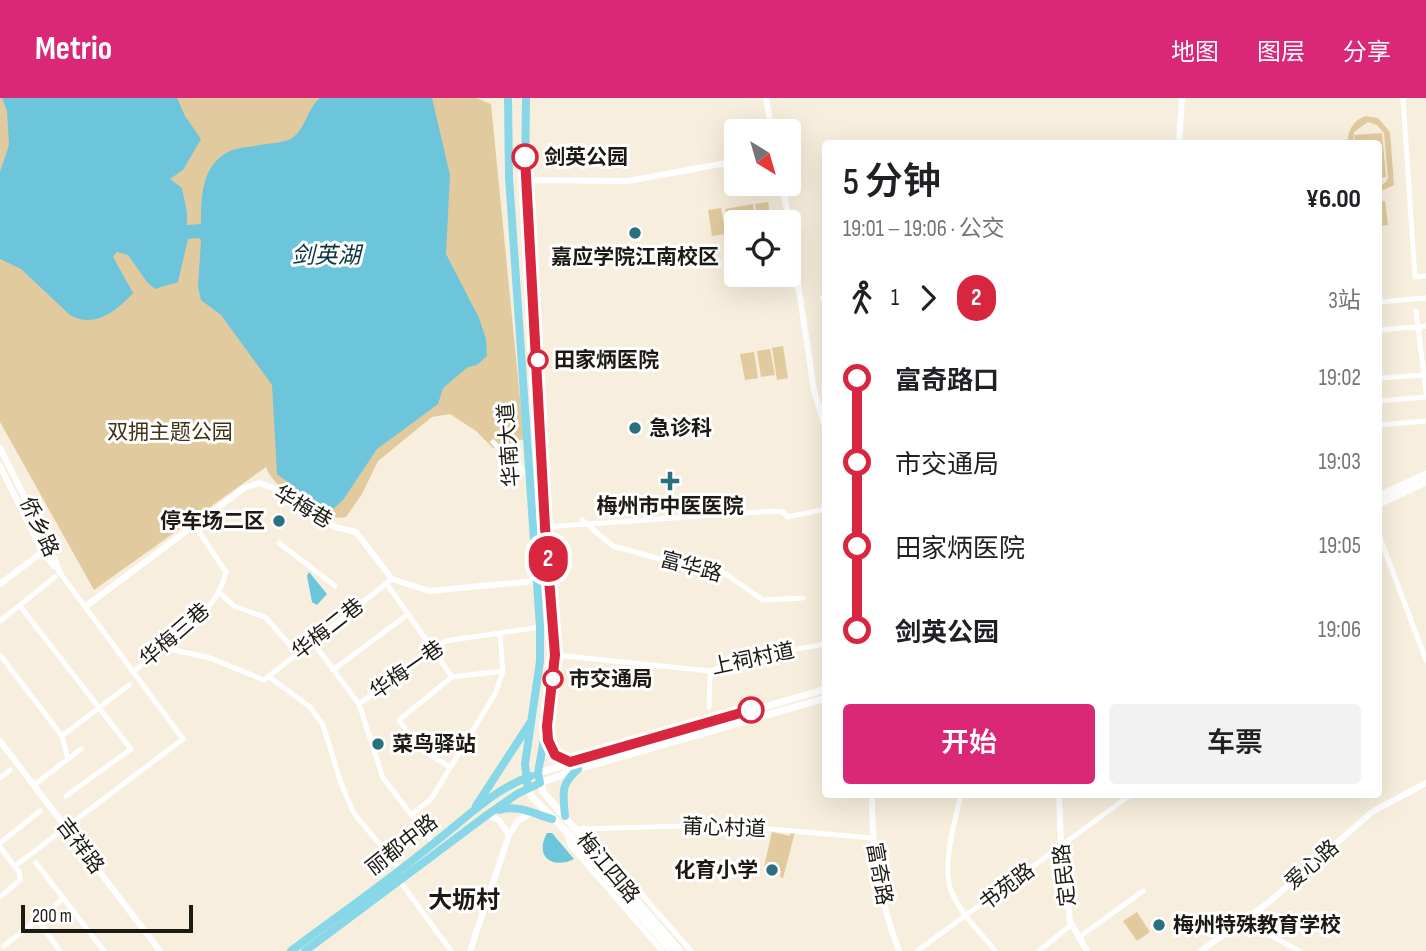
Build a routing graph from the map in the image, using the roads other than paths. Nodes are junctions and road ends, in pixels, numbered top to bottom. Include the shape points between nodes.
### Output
1 (508, 98) edge
2 (526, 98) edge
3 (766, 98) edge
4 (1182, 98) edge
5 (1403, 98) edge
6 (770, 119) edge
7 (1179, 140) edge
8 (724, 163) edge
9 (525, 180) junction
10 (1426, 276) edge
11 (799, 287) edge
12 (1426, 298) edge
13 (1382, 302) edge
14 (1416, 312) dead end
15 (1426, 326) edge
16 (1418, 327) junction
17 (1382, 330) edge
18 (1425, 375) edge
19 (1382, 379) edge
20 (1426, 392) edge
21 (1426, 397) edge
22 (1382, 401) edge
23 (822, 417) edge
24 (1426, 421) edge
25 (1382, 425) edge
26 (493, 442) dead end
27 (0, 448) edge
28 (0, 466) edge
29 (1426, 474) edge
30 (528, 475) junction
31 (1426, 482) edge
32 (543, 489) junction
33 (529, 491) junction
34 (1382, 495) edge
35 (1382, 503) edge
36 (822, 510) edge
37 (582, 520) dead end
38 (195, 526) junction
39 (545, 527) junction
40 (279, 543) dead end
41 (1382, 543) edge
42 (49, 546) junction
43 (42, 551) junction
44 (58, 575) junction
45 (389, 581) junction
46 (536, 581) junction
47 (0, 584) edge
48 (335, 586) dead end
49 (219, 592) junction
50 (803, 598) dead end
51 (20, 606) junction
52 (86, 606) junction
53 (407, 615) junction
54 (0, 621) edge
55 (540, 627) junction
56 (500, 635) dead end
57 (312, 641) junction
58 (822, 645) edge
59 (174, 650) dead end
60 (434, 650) junction
61 (298, 653) junction
62 (0, 655) edge
63 (555, 655) junction
64 (1426, 660) edge
65 (333, 670) junction
66 (503, 671) junction
67 (709, 671) junction
68 (133, 672) junction
69 (452, 677) junction
70 (266, 678) junction
71 (129, 685) dead end
72 (822, 690) edge
73 (822, 699) edge
74 (359, 704) junction
75 (709, 707) dead end
76 (100, 708) junction
77 (533, 717) junction
78 (547, 726) junction
79 (62, 736) junction
80 (0, 741) edge
81 (81, 749) dead end
82 (68, 759) junction
83 (570, 762) junction
84 (450, 767) junction
85 (578, 769) junction
86 (10, 770) dead end
87 (538, 773) junction
88 (526, 777) junction
89 (0, 778) edge
90 (540, 783) junction
91 (1426, 783) edge
92 (34, 785) junction
93 (528, 788) junction
94 (66, 796) dead end
95 (872, 798) edge
96 (960, 798) edge
97 (1059, 798) edge
98 (1126, 798) edge
99 (474, 809) junction
100 (40, 811) dead end
101 (531, 812) junction
102 (411, 815) junction
103 (487, 815) junction
104 (565, 816) junction
105 (552, 819) junction
106 (66, 827) junction
107 (580, 829) junction
108 (566, 831) junction
109 (509, 835) junction
110 (872, 838) junction
111 (434, 844) junction
112 (0, 845) edge
113 (1061, 846) junction
114 (36, 863) dead end
115 (15, 866) junction
116 (400, 869) junction
117 (399, 880) junction
118 (1143, 891) dead end
119 (0, 897) edge
120 (64, 898) junction
121 (968, 916) junction
122 (37, 919) junction
123 (1244, 921) junction
124 (1072, 925) junction
125 (1078, 937) junction
126 (4, 946) edge
127 (60, 951) edge
128 (104, 951) edge
129 (160, 951) edge
130 (291, 951) edge
131 (305, 951) edge
132 (451, 951) edge
133 (470, 951) edge
134 (662, 951) edge
135 (671, 951) edge
136 (680, 951) edge
137 (691, 951) edge
138 (899, 951) edge
139 (917, 951) edge
140 (995, 951) edge
141 (1039, 951) edge
142 (1087, 951) edge
143 (1201, 951) edge
144 (1299, 951) edge

1 - 30 main road, 华南大道
2 - 9 main road, 华南大道
3 - 6 street
4 - 7 street
5 - 10 street via 1415,277
8 - 9 street via 628,181
9 - 32 main road, 华南大道
11 - 23 street
12 - 13 street
14 - 16 street
15 - 16 street
16 - 17 street
16 - 18 street
18 - 19 street
18 - 20 street
21 - 22 street
24 - 25 street
26 - 30 street
27 - 42 street, 侨乡路
28 - 43 street, 侨乡路
29 - 34 main road
30 - 33 main road, 华南大道
31 - 35 main road
32 - 33 main road
32 - 39 main road, 华南大道
33 - 46 main road, 华南大道
36 - 39 street via 788,517 773,511
37 - 50 street, 富华路 via 613,546 720,570 764,600
38 - 45 street, 华梅巷 via 244,488 259,483 335,527 356,532
38 - 49 street, 华梅三巷 via 226,572
38 - 52 street, 华梅巷
39 - 63 main road, 华南大道
40 - 48 street
41 - 64 street
42 - 43 street
42 - 44 street, 侨乡路
43 - 44 street, 侨乡路
43 - 47 street
44 - 51 street
44 - 52 street
45 - 46 street via 429,591
45 - 53 street
45 - 57 street, 华梅二巷
46 - 55 main road, 华南大道
49 - 61 street via 234,606 265,617
49 - 68 street, 华梅三巷 via 193,622
51 - 54 street
51 - 76 street
52 - 68 street
53 - 60 street
53 - 65 street
55 - 60 street, 华梅一巷 via 445,641
55 - 77 main road, 华南大道
56 - 66 street
57 - 61 street, 华梅二巷
57 - 65 street
58 - 67 street, 上祠村道 via 750,657
59 - 70 street
60 - 69 street
60 - 74 street, 华梅一巷
61 - 70 street, 华梅二巷
62 - 79 street
63 - 67 street, 上祠村道
63 - 78 main road, 华南大道
65 - 74 street
66 - 69 street
66 - 84 street via 495,694
67 - 75 street
68 - 106 street via 183,739
69 - 84 street via 399,720 419,748
70 - 116 street via 310,707 323,725 353,812
71 - 76 street
72 - 83 main road
73 - 85 main road
74 - 102 street via 383,778
76 - 79 street
76 - 94 street via 131,749
77 - 88 main road, 华南大道
77 - 99 main road
78 - 83 main road via 555,755
78 - 87 main road, 华南大道
79 - 82 street
80 - 92 street, 吉祥路
81 - 82 street
82 - 92 street
83 - 87 main road
84 - 102 street via 431,799
85 - 90 main road
85 - 104 main road via 565,783
86 - 89 street
87 - 88 main road, 丽都中路
87 - 90 main road, 华南大道
88 - 93 main road, 华南大道
88 - 99 main road, 丽都中路
90 - 93 main road, 丽都中路
90 - 104 main road, 梅江四路
91 - 123 street, 爱心路 via 1372,812
92 - 106 street, 吉祥路
93 - 103 main road, 丽都中路
93 - 105 main road, 梅江四路
95 - 110 street, 富奇路
96 - 121 street via 948,863 951,892
97 - 113 street, 定民路
98 - 113 street, 书苑路
99 - 111 main road, 丽都中路
100 - 112 street
101 - 103 main road via 510,807
101 - 105 main road
101 - 109 street
102 - 111 street
103 - 109 street via 499,820
103 - 117 main road, 丽都中路
104 - 107 main road, 梅江四路
105 - 108 main road, 梅江四路
106 - 115 street
106 - 129 street, 吉祥路
107 - 110 street, 莆心村道 via 724,825
107 - 136 main road, 梅江四路
107 - 137 street
108 - 134 street via 570,845
108 - 135 main road, 梅江四路
109 - 133 street
110 - 138 street, 富奇路 via 881,901
111 - 116 main road, 丽都中路
112 - 115 street
113 - 121 street, 书苑路
113 - 124 street, 定民路
114 - 120 street
115 - 119 street via 20,880
116 - 130 main road, 丽都中路
117 - 131 main road, 丽都中路
117 - 132 street
118 - 125 street
120 - 122 street
120 - 128 street
121 - 139 street, 书苑路
121 - 140 street
122 - 126 street
122 - 127 street
123 - 143 street, 爱心路
123 - 144 street
124 - 125 street, 定民路
124 - 141 street
125 - 142 street, 定民路

